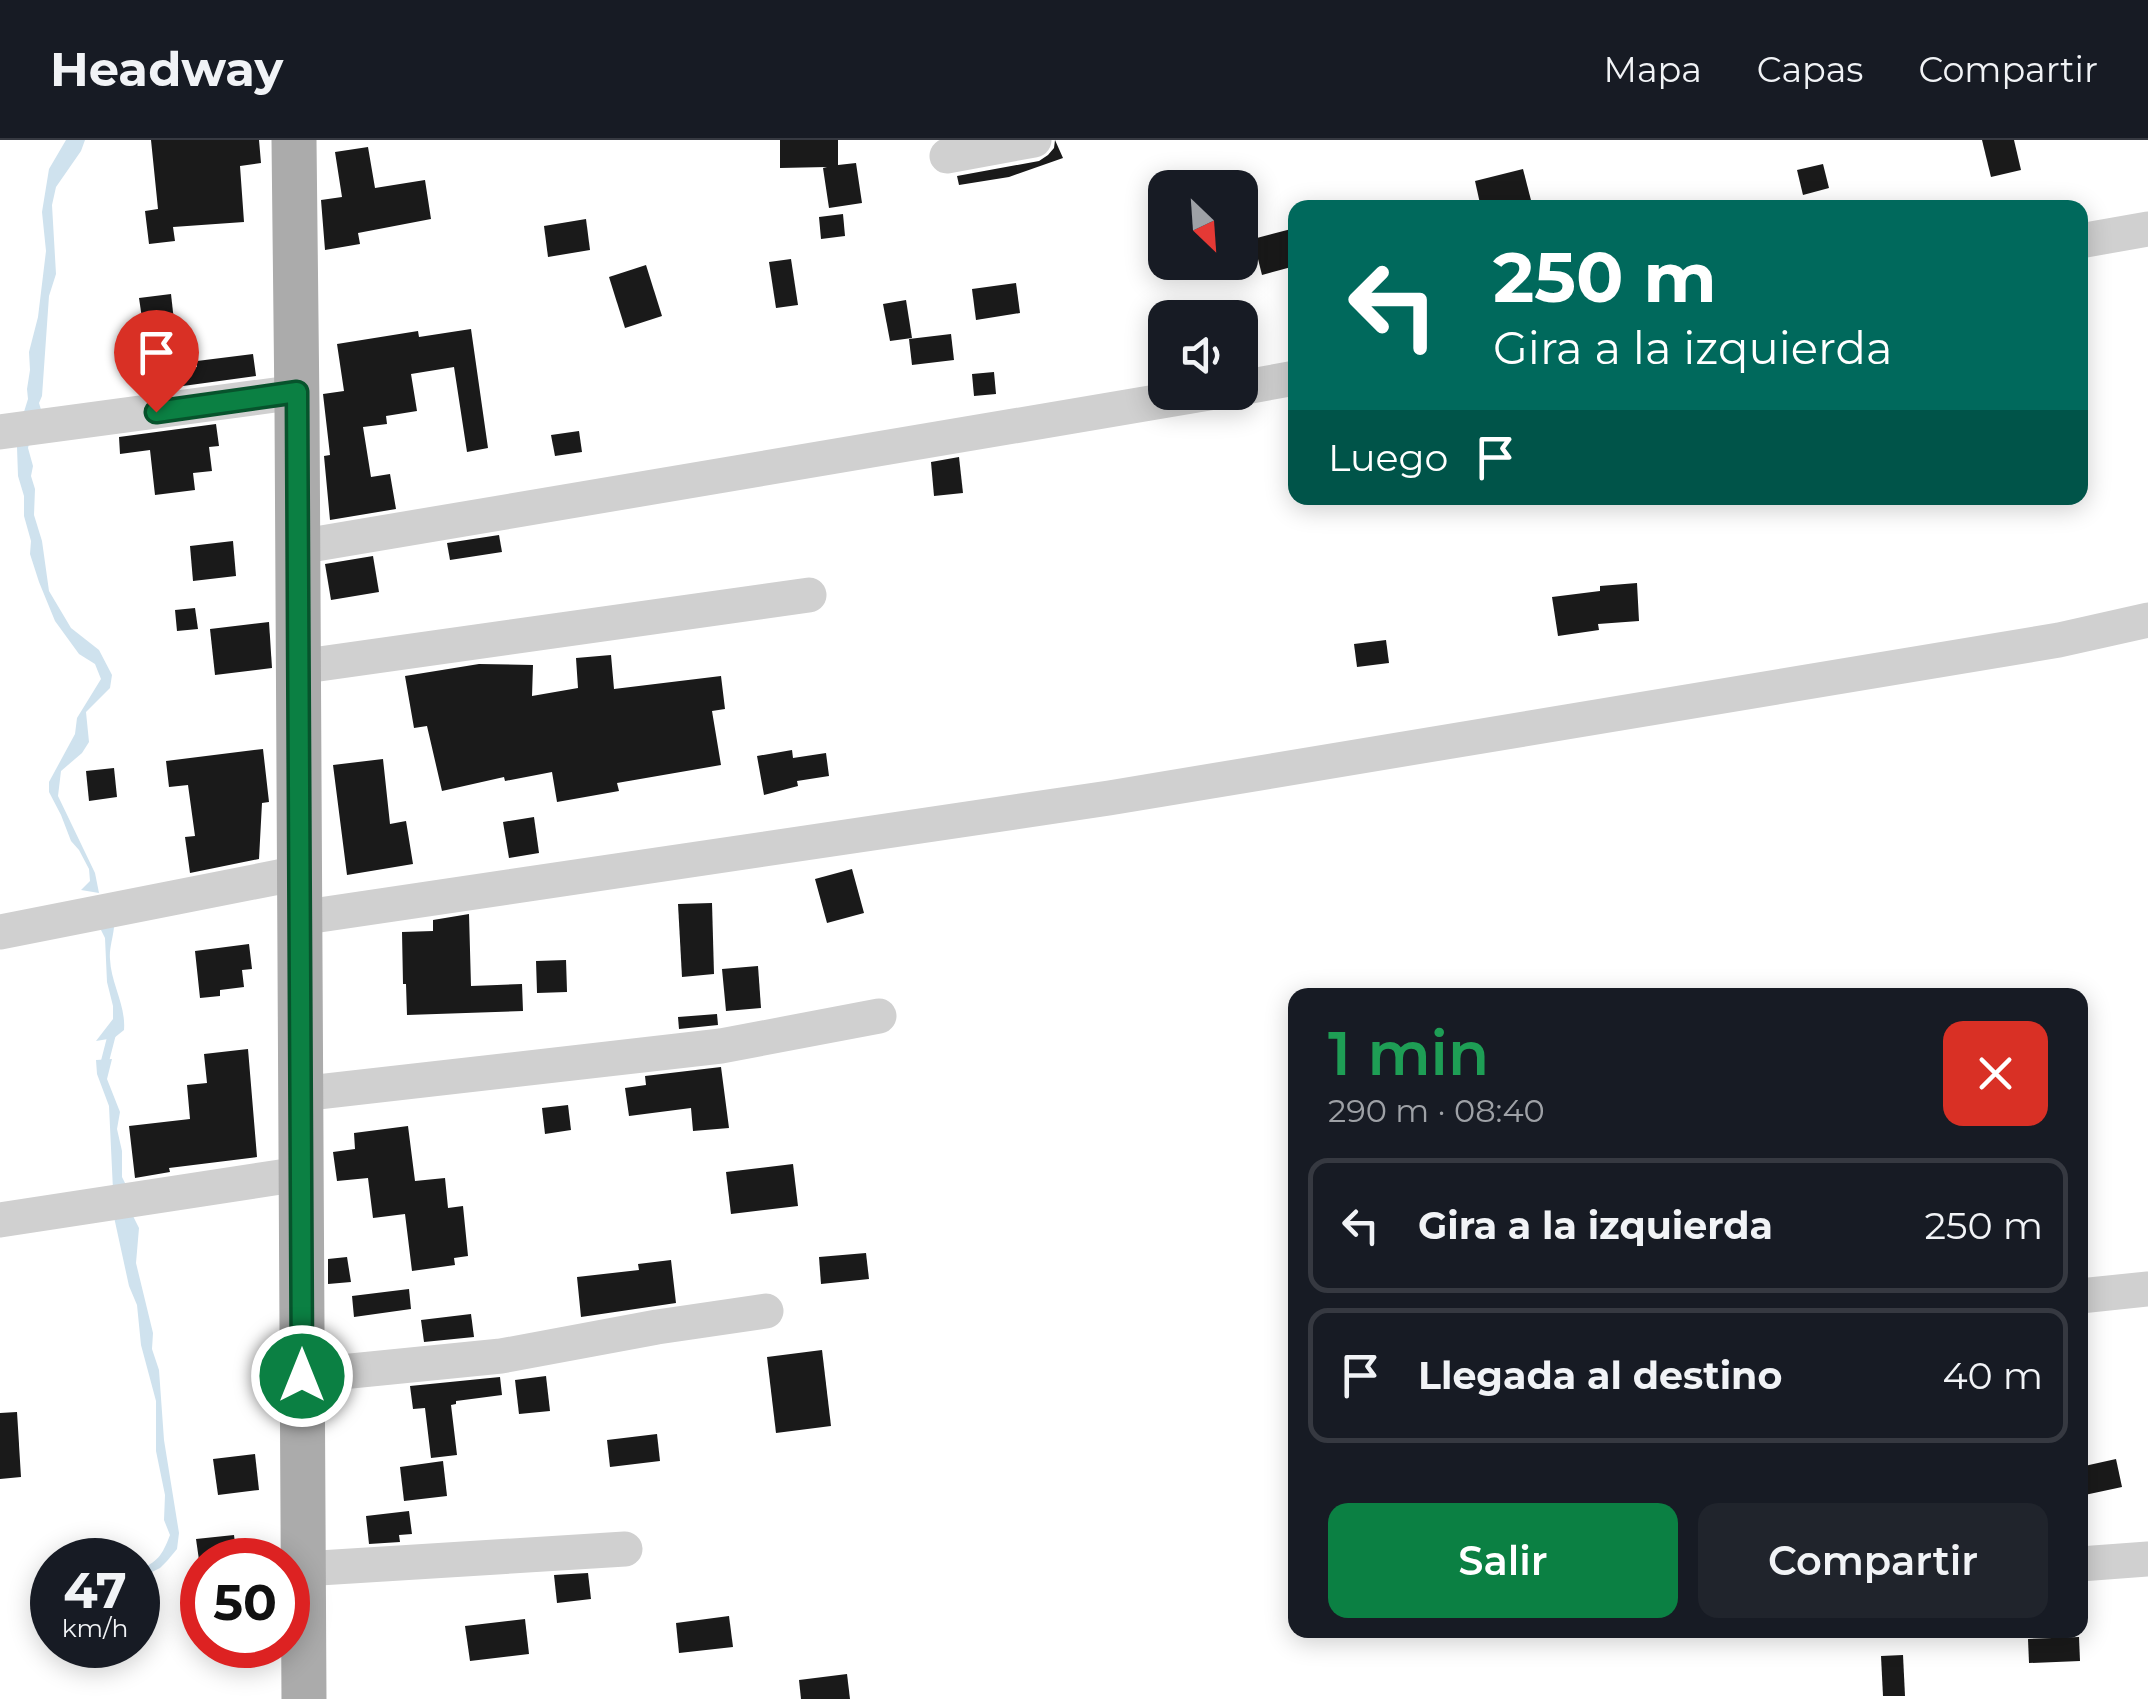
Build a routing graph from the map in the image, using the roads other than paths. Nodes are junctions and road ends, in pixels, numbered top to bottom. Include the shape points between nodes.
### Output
1 (294, 140) edge
2 (1034, 140) edge
3 (948, 156) dead end
4 (2148, 229) edge
5 (2088, 240) edge
6 (1288, 379) edge
7 (1258, 385) edge
8 (297, 392) junction
9 (1148, 403) edge
10 (0, 432) edge
11 (298, 547) junction
12 (809, 595) dead end
13 (2148, 620) edge
14 (298, 668) junction
15 (299, 874) junction
16 (299, 918) junction
17 (0, 932) edge
18 (879, 1016) dead end
19 (300, 1094) junction
20 (300, 1174) junction
21 (0, 1220) edge
22 (2148, 1289) edge
23 (2088, 1295) edge
24 (766, 1311) dead end
25 (302, 1376) junction
26 (303, 1538) edge
27 (624, 1549) dead end
28 (2148, 1559) edge
29 (2088, 1563) edge
30 (310, 1570) edge
31 (304, 1668) edge
32 (304, 1699) edge

1 - 8 main road
2 - 3 street
4 - 5 street
6 - 7 street
8 - 10 street
8 - 11 main road
9 - 11 street
11 - 14 main road
12 - 14 street
13 - 16 street via 1129,794
14 - 15 main road
15 - 16 main road
15 - 17 street
16 - 19 main road
18 - 19 street via 721,1046
19 - 20 main road
20 - 21 street
20 - 25 main road
22 - 23 street
24 - 25 street via 501,1356
25 - 26 main road
27 - 30 street
28 - 29 street
31 - 32 main road

